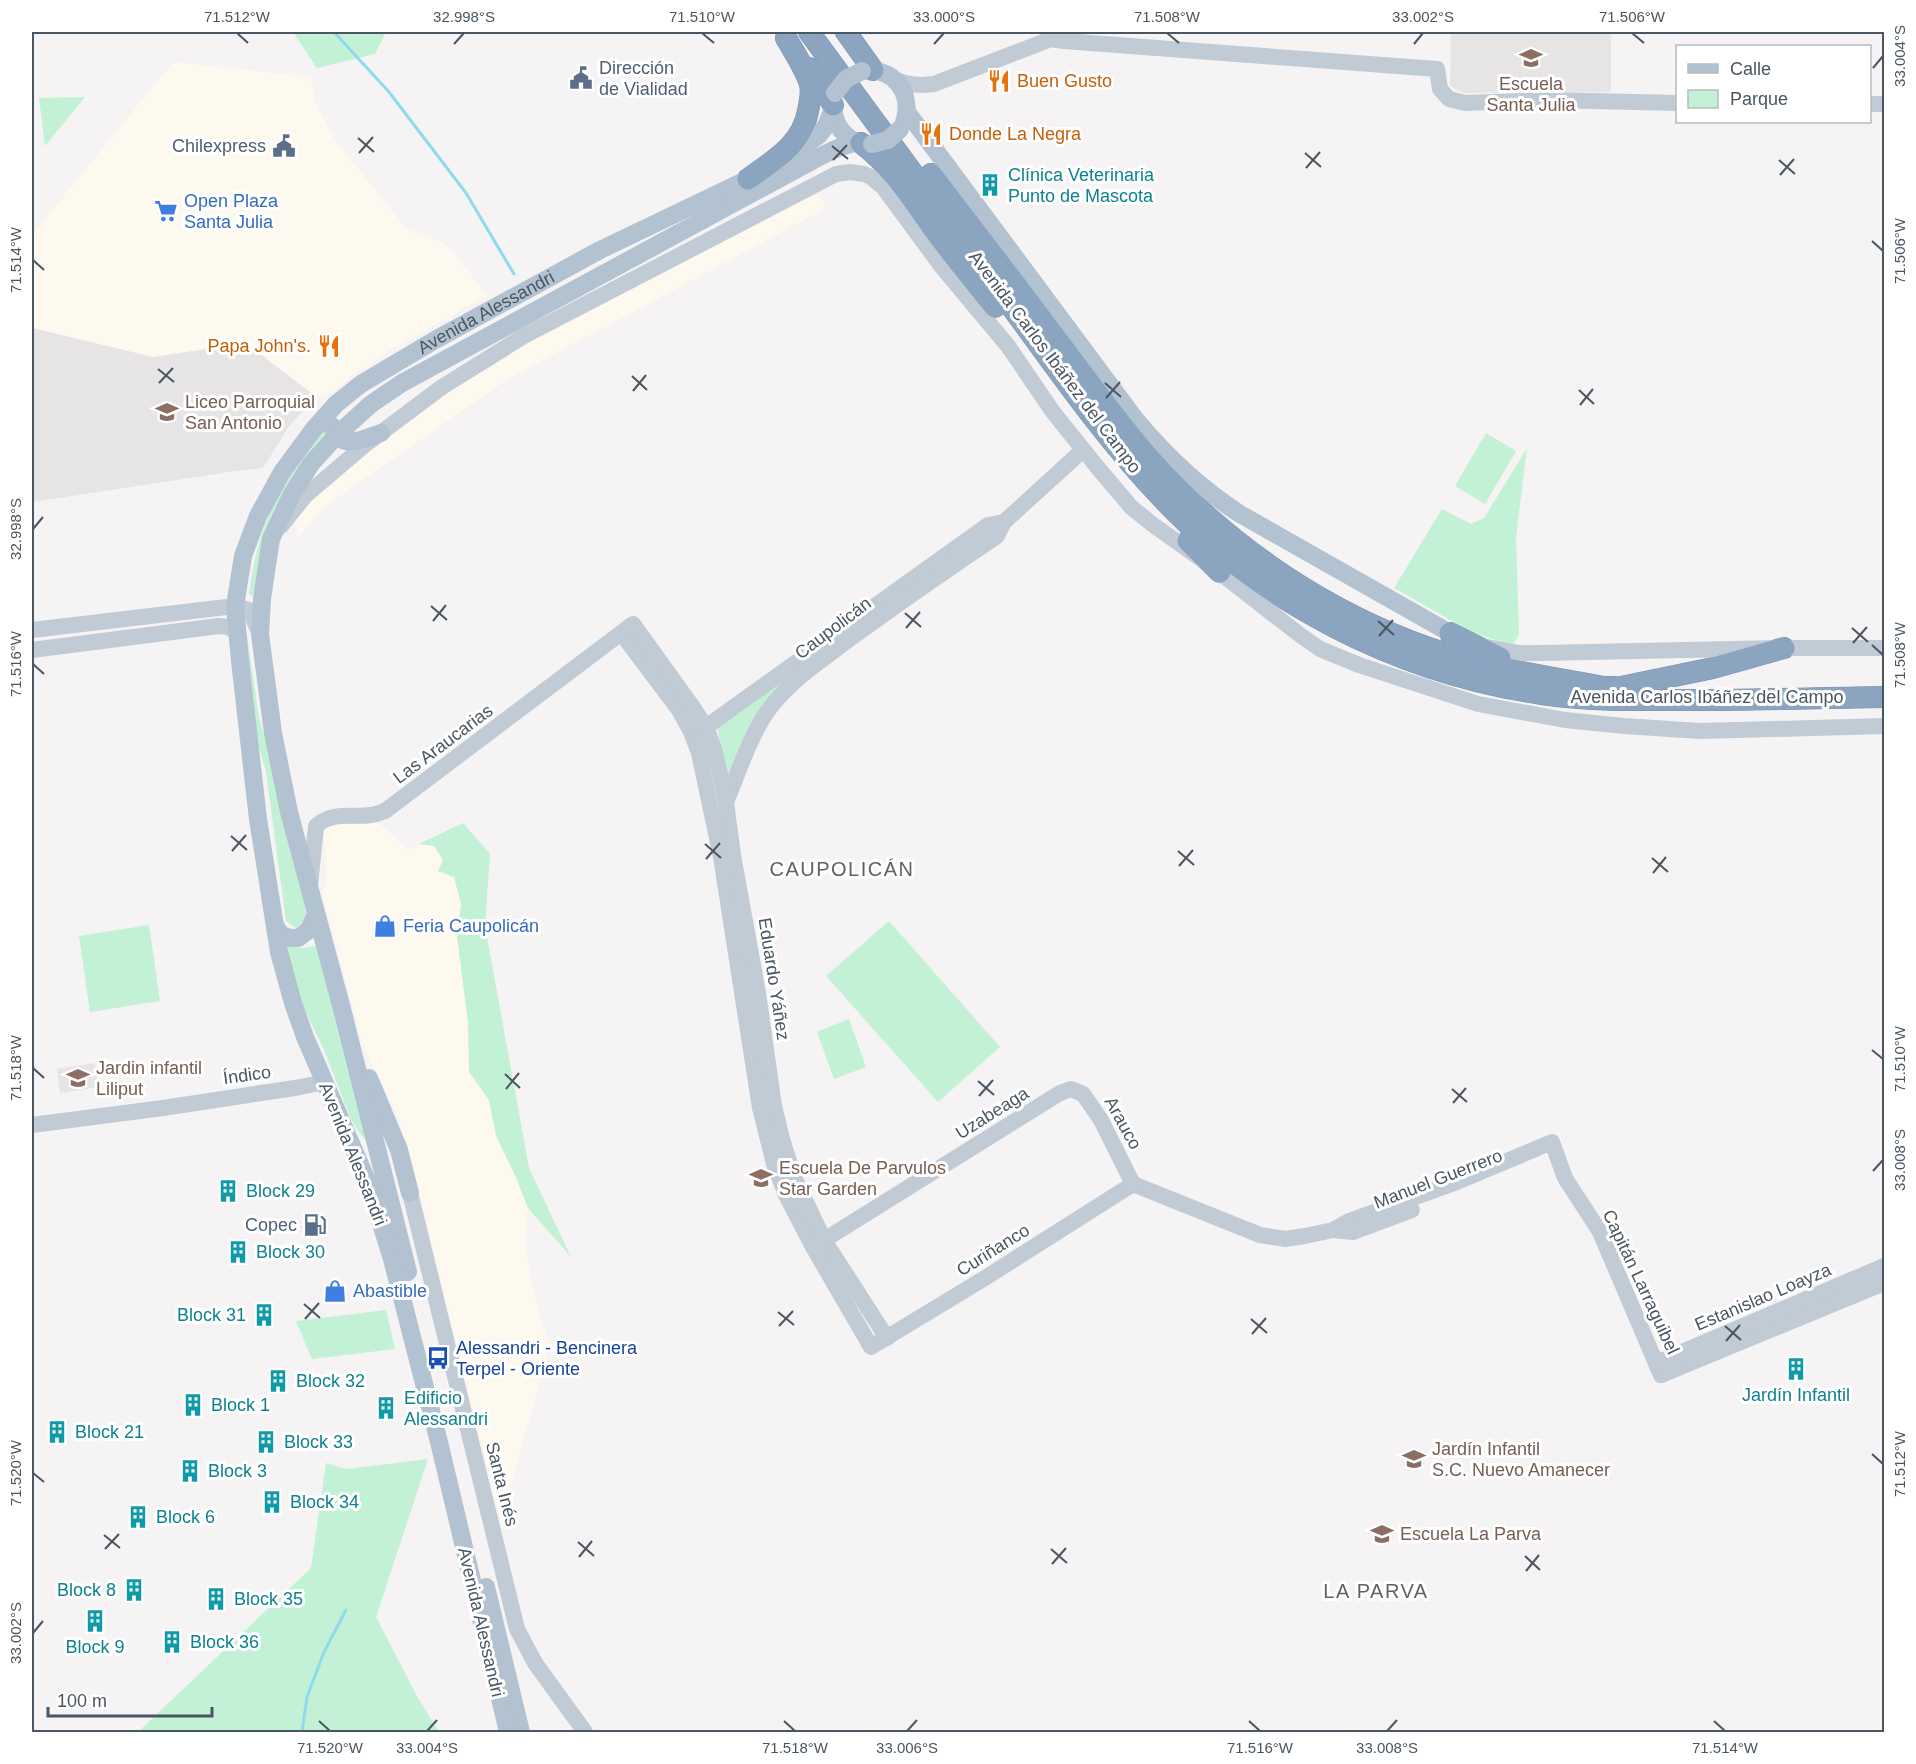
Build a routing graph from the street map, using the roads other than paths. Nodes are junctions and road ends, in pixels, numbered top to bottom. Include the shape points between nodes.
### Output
1 (809, 32) edge
2 (825, 32) edge
3 (846, 32) edge
4 (784, 35) edge
5 (867, 70) junction
6 (894, 79) junction
7 (934, 84) junction
8 (833, 102) junction
9 (1676, 103) edge
10 (905, 117) junction
11 (863, 143) junction
12 (748, 179) junction
13 (759, 213) joint
14 (361, 384) junction
15 (1088, 411) junction
16 (1104, 431) junction
17 (381, 433) junction
18 (337, 435) junction
19 (1083, 450) junction
20 (1004, 522) junction
21 (271, 539) junction
22 (1220, 572) junction
23 (235, 606) junction
24 (627, 629) joint
25 (32, 630) edge
26 (1450, 633) junction
27 (238, 634) junction
28 (261, 634) junction
29 (1784, 648) junction
30 (1884, 648) edge
31 (32, 650) edge
32 (1569, 681) junction
33 (1884, 684) edge
34 (1621, 687) junction
35 (1884, 697) edge
36 (1884, 726) edge
37 (698, 729) junction
38 (726, 802) junction
39 (310, 890) junction
40 (316, 914) junction
41 (273, 921) junction
42 (357, 1066) junction
43 (325, 1082) junction
44 (1071, 1089) joint
45 (342, 1124) junction
46 (32, 1125) edge
47 (1554, 1148) joint
48 (380, 1158) junction
49 (1133, 1184) junction
50 (410, 1193) junction
51 (818, 1244) junction
52 (1884, 1266) edge
53 (1884, 1283) edge
54 (886, 1338) junction
55 (871, 1347) joint
56 (1659, 1369) junction
57 (508, 1732) edge
58 (521, 1732) edge
59 (585, 1732) edge

1 - 15 highway, Avenida Carlos Ibáñez del Campo
2 - 32 highway, Avenida Carlos Ibáñez del Campo via 1132,439 1217,525 1305,588 1390,633 1484,664
3 - 5 highway
4 - 8 highway
4 - 12 highway via 809,81 808,115 794,143
5 - 6 main road
5 - 8 main road, bridge via 846,79
6 - 7 street via 916,85
6 - 10 main road via 905,94
7 - 9 street via 1051,39 1437,69 1440,89 1449,99 1465,103
7 - 10 street
8 - 11 main road via 840,129
8 - 12 main road, Avenida Alessandri via 819,135
10 - 11 main road, bridge via 888,140
10 - 26 main road, Avenida Carlos Ibáñez del Campo via 1136,420 1173,461 1240,514
11 - 15 highway via 892,172 1047,372
11 - 18 main road, Avenida Alessandri via 821,156 402,383
12 - 14 main road, Avenida Alessandri via 600,250
13 - 17 street, Avenida Alessandri via 524,336 442,387
13 - 19 street, Avenida Carlos Ibáñez del Campo via 836,174 857,172 871,177 1008,346
14 - 18 main road via 332,419
14 - 23 main road, Avenida Alessandri via 313,430 268,496 243,556
15 - 16 highway, Avenida Carlos Ibáñez del Campo
16 - 22 highway via 1154,503
16 - 35 highway, Avenida Carlos Ibáñez del Campo via 1179,516 1246,572 1330,625 1430,667 1514,689 1599,699
17 - 18 main road via 356,442
17 - 21 street, Avenida Alessandri via 305,496
18 - 21 main road, Avenida Alessandri via 300,480
19 - 20 street, Caupolicán
19 - 22 street, Avenida Carlos Ibáñez del Campo via 1137,512
20 - 37 street, Caupolicán via 988,525
20 - 38 street, Caupolicán via 997,536 902,601 780,695 750,744
21 - 28 main road, Avenida Alessandri
22 - 36 street, Avenida Carlos Ibáñez del Campo via 1320,649 1493,708 1586,723 1701,731
23 - 25 street
23 - 27 main road, Avenida Alessandri
23 - 28 street, Avenida Alessandri via 249,610
24 - 37 street, Eduardo Yáñez via 679,710
24 - 39 street, Las Araucarias via 385,811 343,815 316,826
26 - 29 street, Avenida Carlos Ibáñez del Campo via 1490,648 1519,652
26 - 32 highway via 1482,651
27 - 31 street via 219,626
27 - 41 main road, Avenida Alessandri
28 - 39 main road, Avenida Alessandri via 273,733
29 - 30 street, Avenida Carlos Ibáñez del Campo
29 - 34 highway
32 - 34 highway, Avenida Carlos Ibáñez del Campo
33 - 34 highway, Avenida Carlos Ibáñez del Campo
37 - 38 street, Eduardo Yáñez via 714,748
37 - 51 street, Eduardo Yáñez via 760,1108 786,1195
38 - 51 street, Eduardo Yáñez via 774,1106
39 - 40 main road, Avenida Alessandri
40 - 41 main road via 306,933 293,938 276,930
40 - 42 main road, Avenida Alessandri
41 - 43 main road, Avenida Alessandri via 293,1003
42 - 48 main road, Avenida Alessandri
42 - 50 main road via 368,1076 375,1092 399,1150
43 - 45 main road, Avenida Alessandri
43 - 46 street, Índico
44 - 49 street, Arauco via 1083,1094 1101,1120
44 - 51 street, Uzabeaga
45 - 48 main road
45 - 57 main road, Avenida Alessandri via 369,1185 392,1259
47 - 49 street, Manuel Guerrero via 1461,1192 1353,1232 1333,1230 1285,1239 1260,1235
47 - 56 street, Capitán Larraguibel via 1572,1190 1600,1232
48 - 50 main road via 398,1172
48 - 58 main road, Avenida Alessandri
49 - 54 street, Curiñanco
50 - 59 street, Santa Inés via 515,1623 531,1658
51 - 54 street, Eduardo Yáñez
51 - 55 street, Eduardo Yáñez
52 - 56 street, Estanislao Loayza
53 - 56 street, Estanislao Loayza
54 - 55 street, Curiñanco

